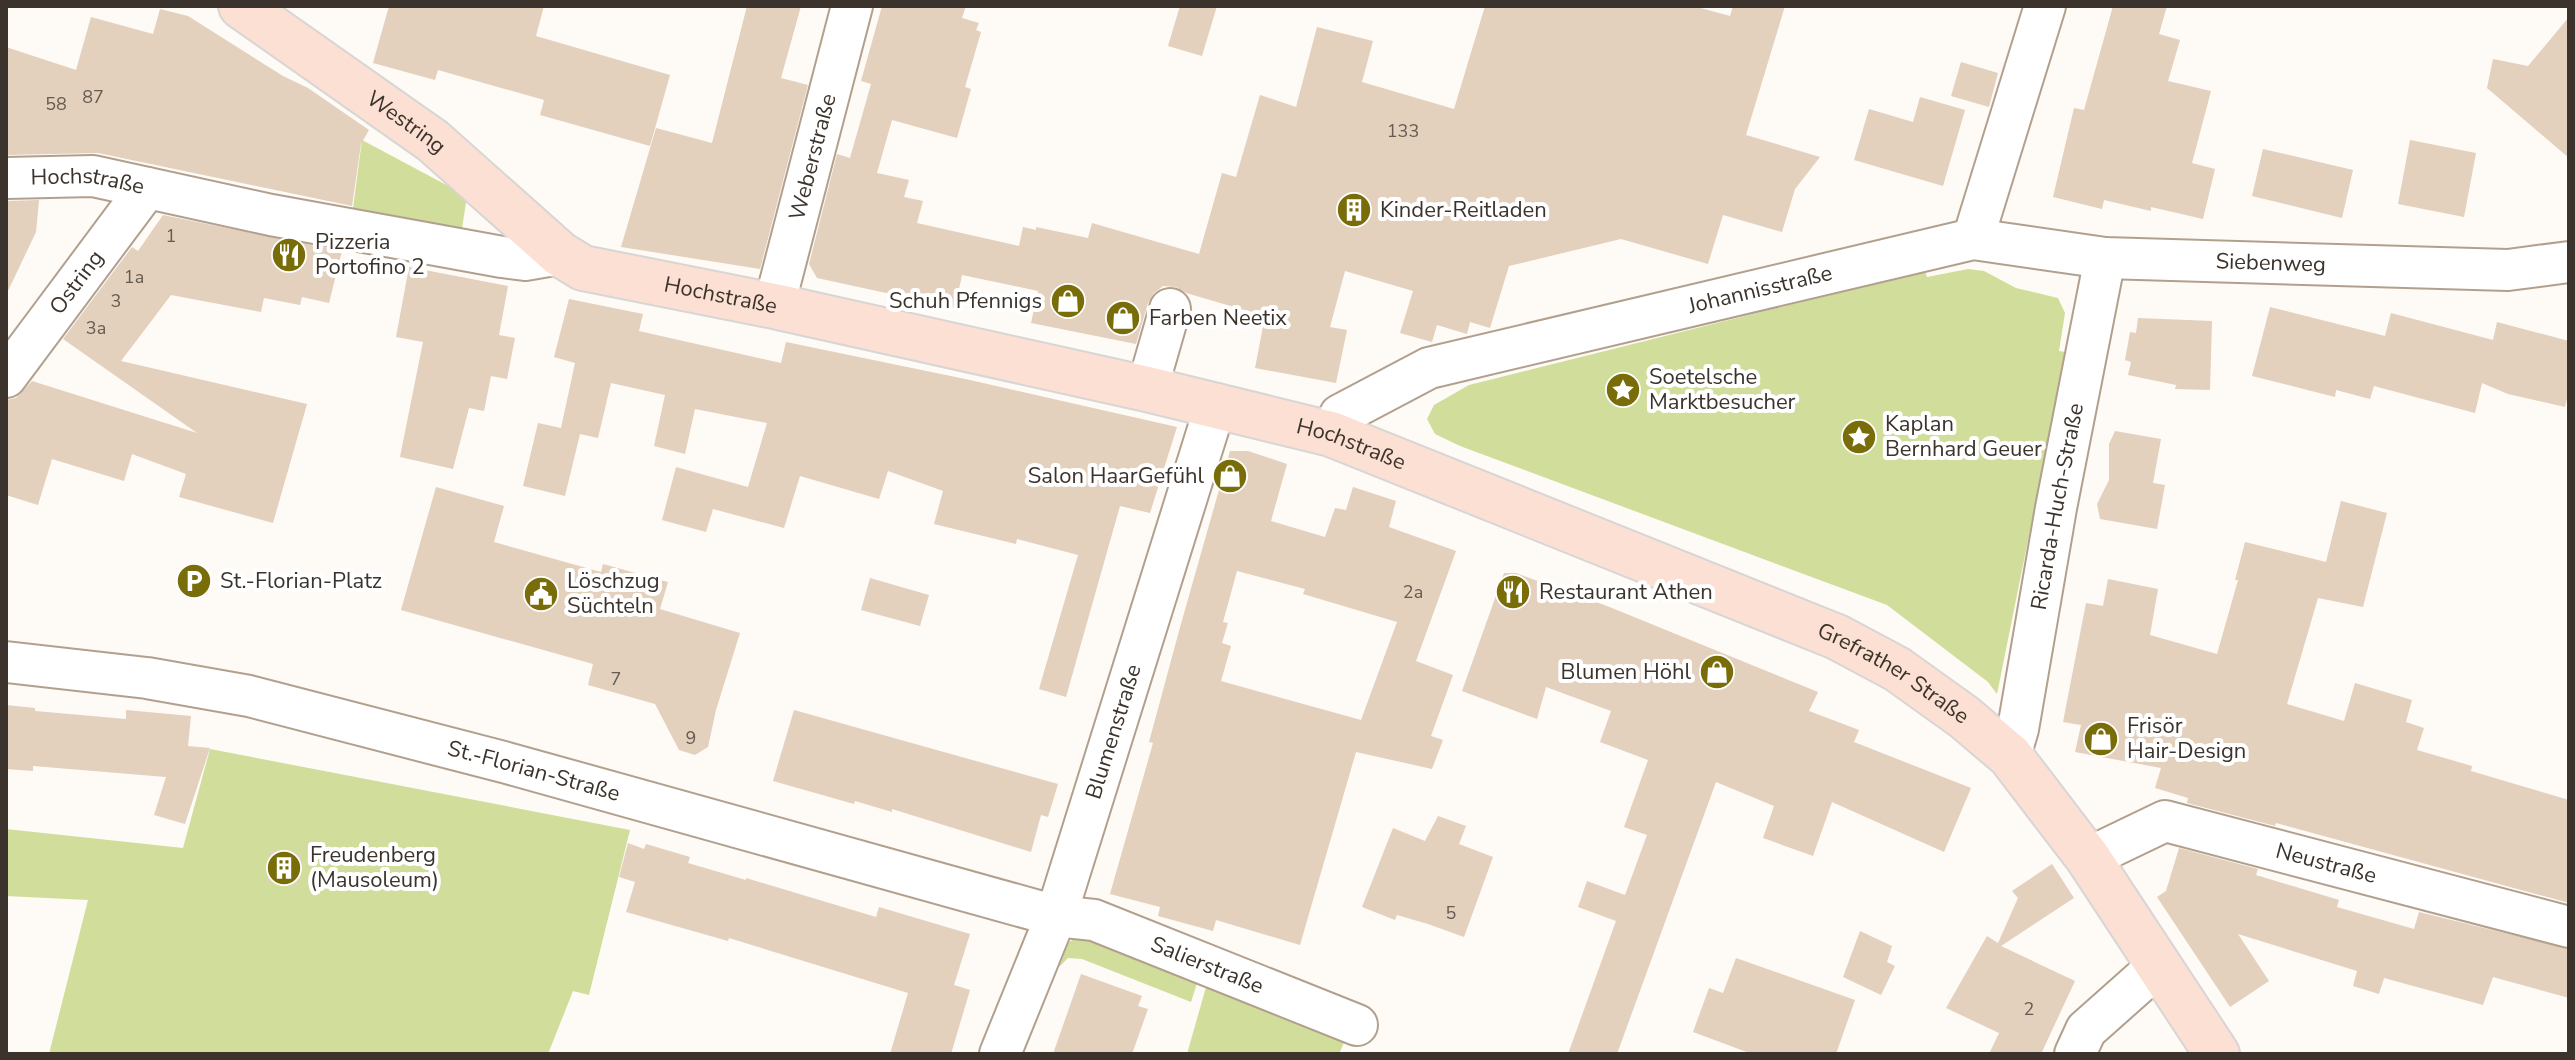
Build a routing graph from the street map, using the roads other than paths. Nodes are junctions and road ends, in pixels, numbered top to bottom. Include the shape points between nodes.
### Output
1 (241, 6) edge
2 (852, 6) edge
3 (2045, 6) edge
4 (6, 178) edge
5 (147, 188) junction
6 (1973, 239) junction
7 (560, 254) junction
8 (2105, 258) junction
9 (2569, 262) edge
10 (774, 306) junction
11 (1170, 309) dead end
12 (6, 377) edge
13 (1147, 389) junction
14 (1216, 404) junction
15 (1331, 434) junction
16 (1428, 474) joint
17 (6, 662) edge
18 (2010, 756) junction
19 (2088, 858) junction
20 (1056, 916) junction
21 (2569, 927) edge
22 (2158, 966) junction
23 (1357, 1025) dead end
24 (1000, 1054) edge
25 (2075, 1054) edge
26 (2217, 1054) edge

1 - 7 main road, Westring via 433,141
2 - 10 street, Weberstraße
3 - 6 street
4 - 5 street, Hochstraße via 93,176
5 - 7 street, Hochstraße via 502,257 525,260
5 - 12 street, Ostring
6 - 8 street, Siebenweg
6 - 15 street, Johannisstraße via 1429,368 1340,415
7 - 10 main road, Hochstraße via 602,274
8 - 9 street, Siebenweg via 2508,270
8 - 18 street, Ricarda-Huch-Straße
10 - 13 main road, Hochstraße
11 - 13 street
13 - 14 main road, Hochstraße
14 - 15 main road, Hochstraße
14 - 20 street, Blumenstraße
15 - 16 main road, Hochstraße
16 - 18 main road, Grefrather Straße via 1837,637 1897,669
17 - 20 street, St.-Florian-Straße via 249,696
18 - 19 main road, Grefrather Straße
19 - 21 street, Neustraße via 2165,821
19 - 22 main road, Grefrather Straße
20 - 23 street, Salierstraße via 1094,920
20 - 24 street, Blumenstraße
22 - 25 street via 2086,1030
22 - 26 main road, Grefrather Straße

